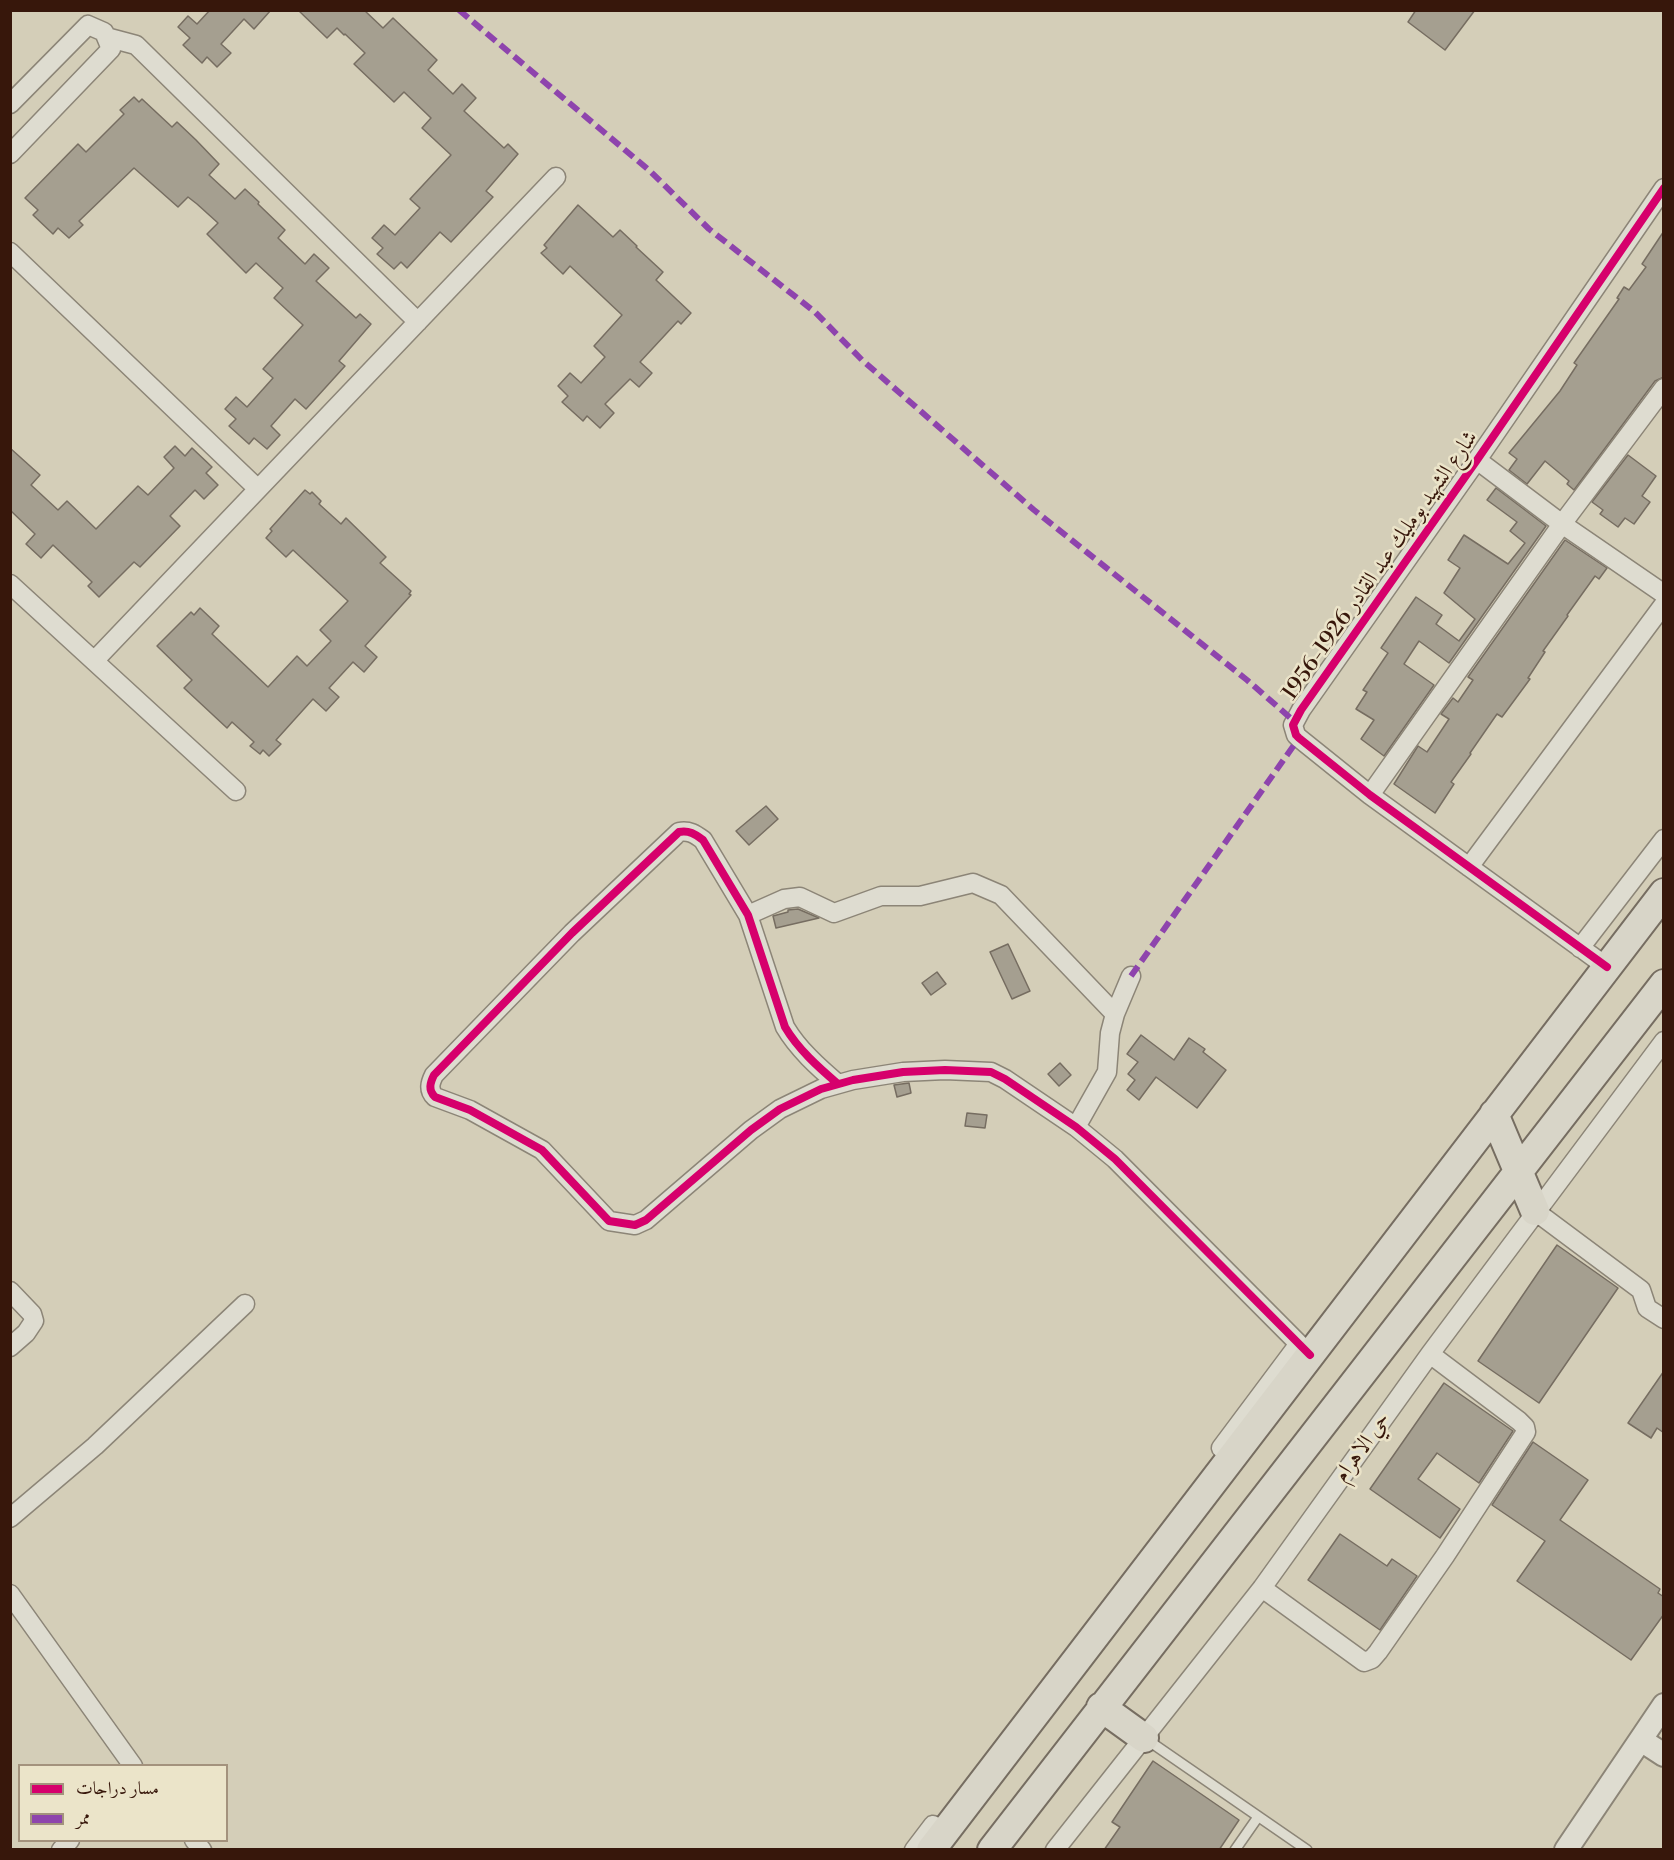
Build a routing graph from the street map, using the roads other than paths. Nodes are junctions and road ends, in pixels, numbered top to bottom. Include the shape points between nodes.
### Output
1 (106, 37) junction
2 (10, 104) edge
3 (10, 154) edge
4 (556, 177) dead end
5 (1664, 188) edge
6 (10, 252) edge
7 (418, 322) junction
8 (1664, 388) edge
9 (1477, 460) junction
10 (258, 489) junction
11 (1562, 524) junction
12 (10, 584) edge
13 (1664, 594) edge
14 (1664, 604) edge
15 (94, 661) junction
16 (236, 791) dead end
17 (1370, 795) junction
18 (1664, 839) edge
19 (1469, 867) junction
20 (1664, 893) edge
21 (748, 915) junction
22 (1580, 948) junction
23 (1607, 967) junction
24 (1131, 976) dead end
25 (1664, 984) edge
26 (1115, 1014) junction
27 (1664, 1041) edge
28 (838, 1084) junction
29 (1494, 1114) junction
30 (1076, 1127) junction
31 (1519, 1172) junction
32 (1535, 1211) junction
33 (10, 1291) edge
34 (245, 1304) dead end
35 (1664, 1319) edge
36 (10, 1347) edge
37 (1304, 1350) junction
38 (1430, 1354) junction
39 (10, 1518) edge
40 (1262, 1588) junction
41 (10, 1594) edge
42 (1664, 1705) edge
43 (1101, 1707) junction
44 (1144, 1738) junction
45 (1641, 1740) junction
46 (1664, 1755) edge
47 (132, 1764) edge
48 (1258, 1817) junction
49 (914, 1850) edge
50 (931, 1850) edge
51 (992, 1850) edge
52 (1055, 1850) edge
53 (1235, 1850) edge
54 (1307, 1850) edge
55 (1566, 1850) edge

1 - 2 street via 104,32 88,25
1 - 3 street via 111,48
1 - 7 street via 136,45
4 - 7 street
5 - 9 street, شارع الشهيد بومليك عبد القادر 1926-1956
6 - 10 street
7 - 10 street
8 - 11 street
9 - 11 street
9 - 17 street, شارع الشهيد بومليك عبد القادر 1926-1956 via 1293,725 1296,735
10 - 15 street
11 - 13 street
11 - 17 street
12 - 15 street
14 - 19 street
15 - 16 street
17 - 19 street, شارع الشهيد بومليك عبد القادر 1926-1956
18 - 22 street
19 - 22 street, شارع الشهيد بومليك عبد القادر 1926-1956
20 - 23 main road
21 - 26 street via 784,899 806,899 834,913 881,896 932,894 973,883 1001,895
21 - 28 street via 785,1027 805,1053
21 - 28 street via 703,840 691,832 679,832 572,933 435,1075 431,1093 535,1145 549,1155 609,1221 635,1226 780,1109
22 - 23 street, شارع الشهيد بومليك عبد القادر 1926-1956
23 - 29 main road
24 - 26 street
25 - 31 main road
26 - 30 street via 1107,1072
27 - 32 street, حي الاهرام
28 - 30 street via 903,1072 991,1072
29 - 31 main road
29 - 37 main road
30 - 37 street via 1115,1159
31 - 32 main road
31 - 43 main road
32 - 35 street via 1641,1290 1647,1308
32 - 38 street, حي الاهرام
33 - 36 street via 34,1321
34 - 39 street via 95,1446
37 - 49 street
37 - 50 main road
38 - 40 street, حي الاهرام
38 - 40 street via 1519,1421 1526,1432 1378,1652 1364,1662
40 - 44 street, حي الاهرام
41 - 47 street
42 - 45 street
43 - 44 main road
43 - 51 main road
44 - 48 lane
44 - 52 street, حي الاهرام
45 - 46 street
45 - 55 street
48 - 53 lane
48 - 54 lane

